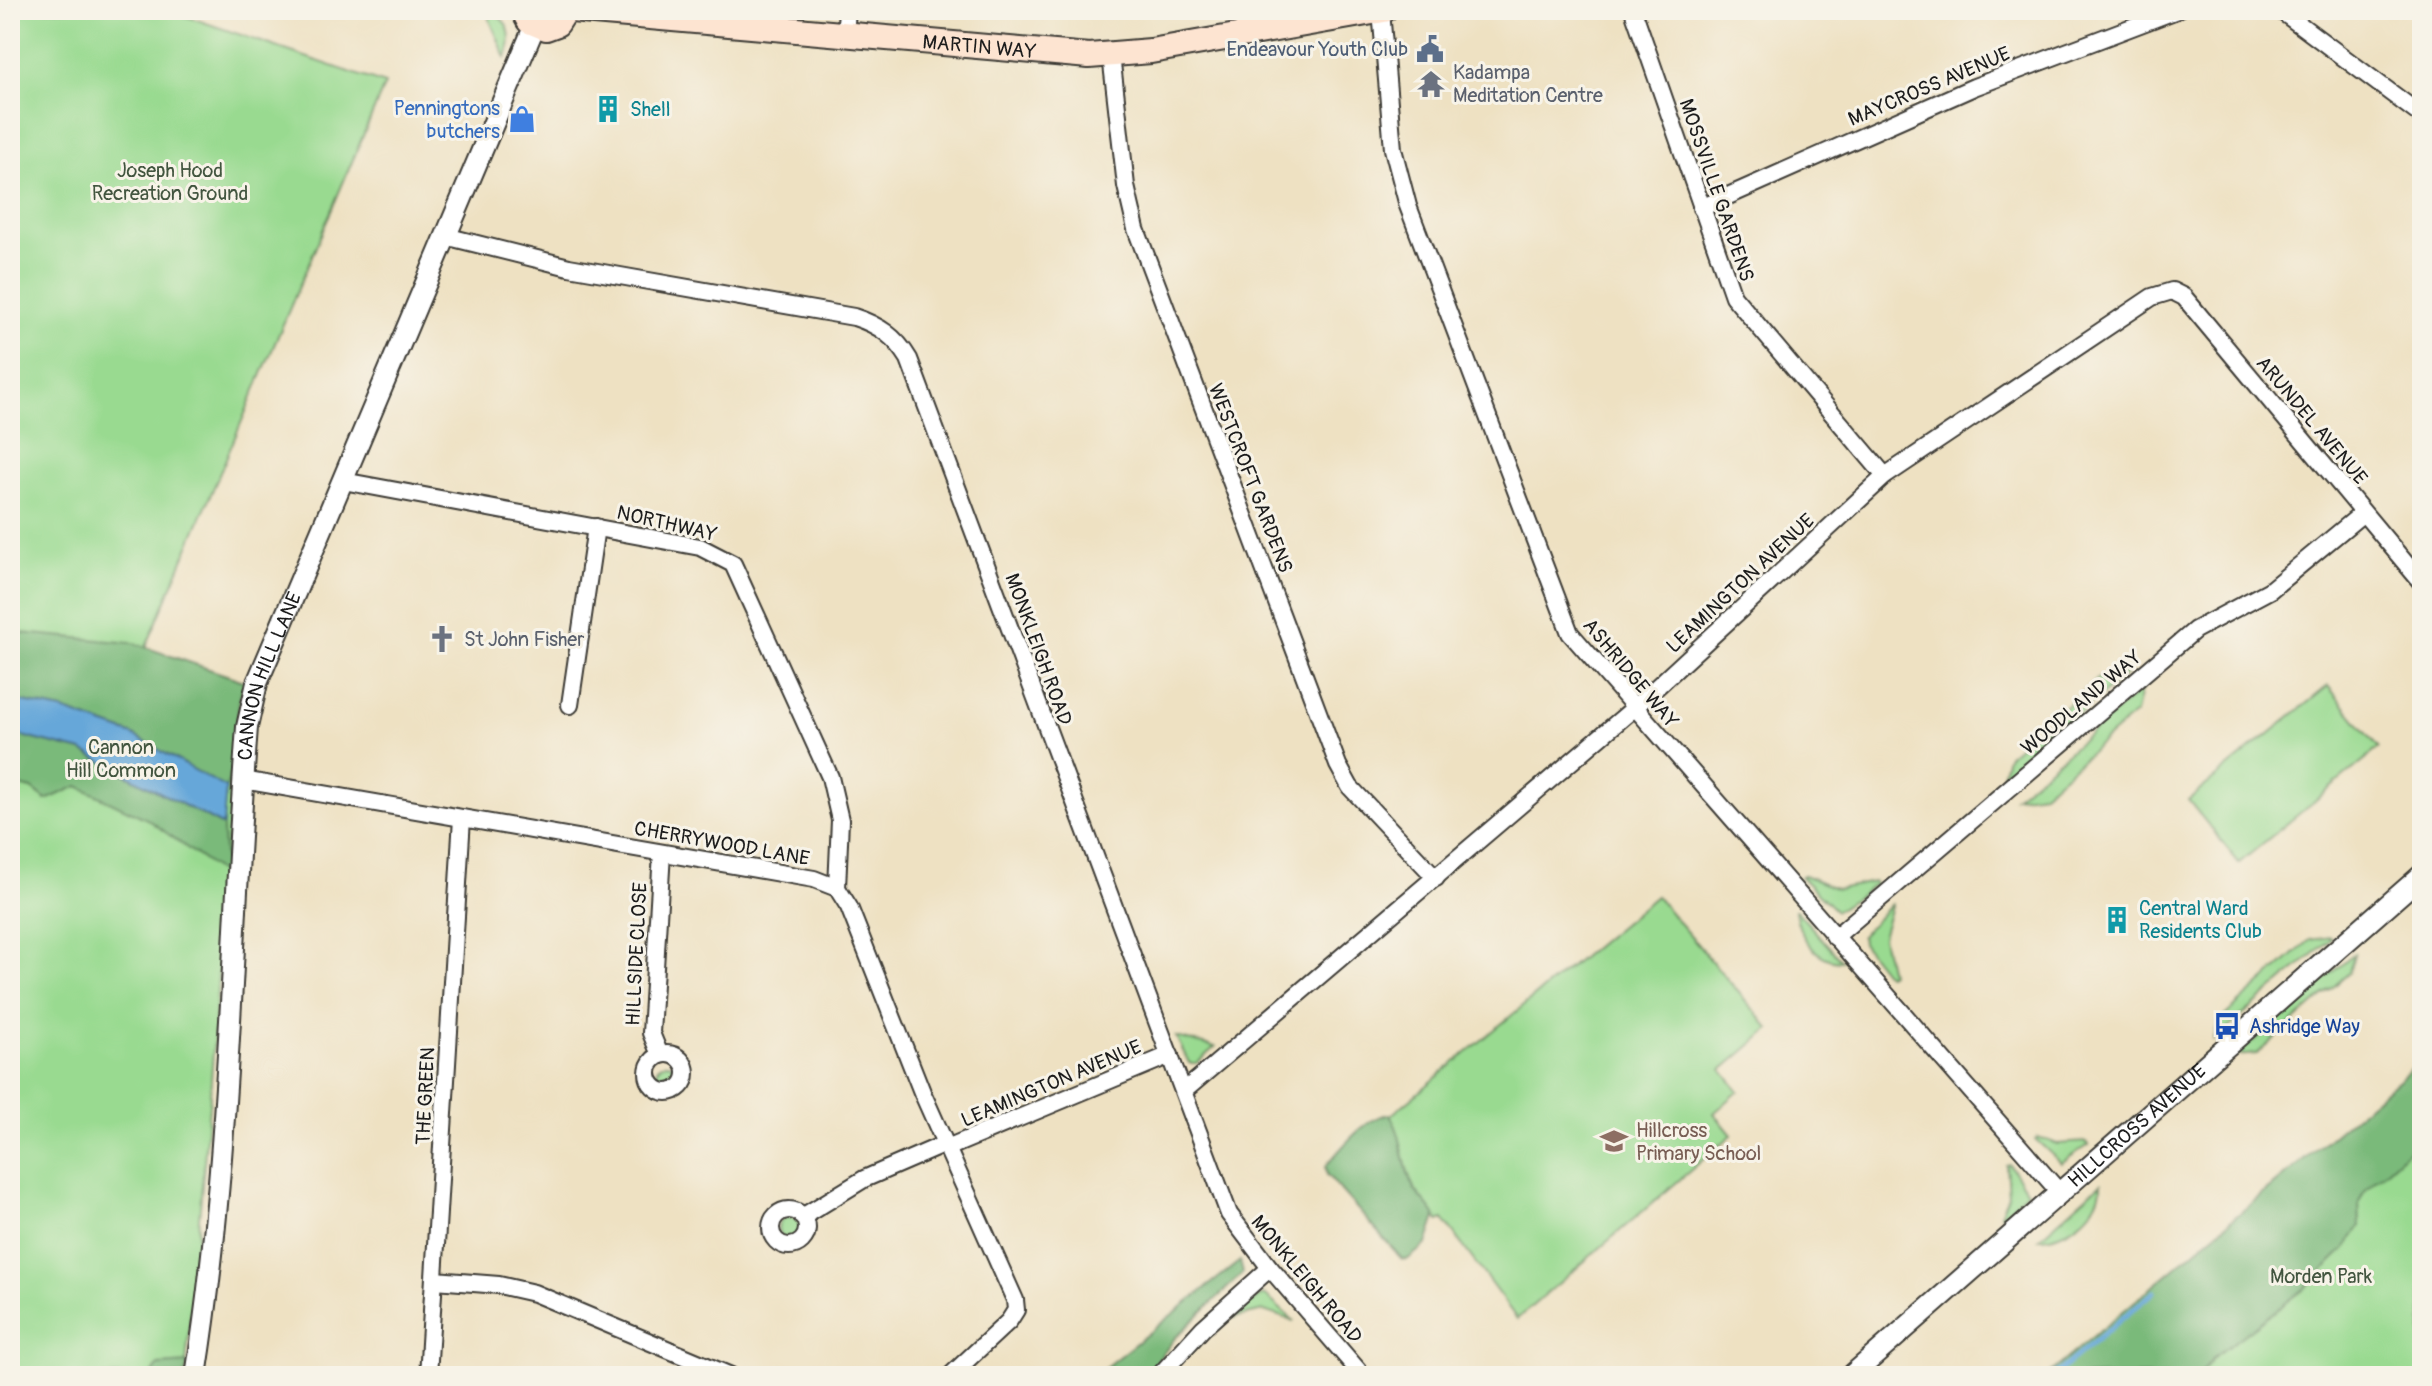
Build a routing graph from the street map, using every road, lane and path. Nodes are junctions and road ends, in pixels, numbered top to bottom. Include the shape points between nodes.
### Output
1 (569, 10) edge
2 (847, 10) edge
3 (1383, 10) edge
4 (1633, 10) edge
5 (2177, 10) edge
6 (2280, 10) edge
7 (529, 18) edge
8 (845, 36) junction
9 (1111, 55) junction
10 (2422, 116) edge
11 (1701, 208) junction
12 (445, 236) junction
13 (2165, 292) joint
14 (1885, 476) junction
15 (343, 481) junction
16 (2363, 513) junction
17 (596, 527) junction
18 (2422, 583) edge
19 (570, 705) dead end
20 (1633, 709) junction
21 (243, 780) junction
22 (462, 818) junction
23 (662, 853) junction
24 (2422, 875) edge
25 (1436, 878) junction
26 (837, 888) junction
27 (1835, 937) junction
28 (660, 1055) dead end
29 (1170, 1055) junction
30 (1184, 1091) junction
31 (946, 1146) junction
32 (2061, 1194) junction
33 (802, 1217) dead end
34 (1270, 1268) junction
35 (435, 1280) junction
36 (196, 1376) edge
37 (428, 1376) edge
38 (731, 1376) edge
39 (950, 1376) edge
40 (1159, 1376) edge
41 (1363, 1376) edge
42 (1851, 1376) edge

1 - 7 main road via 546,28
1 - 8 main road, MARTIN WAY
2 - 8 street
3 - 9 main road, MARTIN WAY
3 - 20 street, ASHRIDGE WAY via 1393,149 1408,206 1562,616
4 - 11 street, MOSSVILLE GARDENS
5 - 11 street, MAYCROSS AVENUE via 1974,87
6 - 10 street
7 - 12 street, CANNON HILL LANE
8 - 9 main road, MARTIN WAY
9 - 25 street, WESTCROFT GARDENS via 1130,209 1338,765 1350,787
11 - 14 street, MOSSVILLE GARDENS via 1742,309
12 - 15 street, CANNON HILL LANE
12 - 29 street, MONKLEIGH ROAD via 545,263 854,317 872,323 901,345
13 - 14 street, LEAMINGTON AVENUE via 2140,302
13 - 16 street, ARUNDEL AVENUE via 2184,297
14 - 20 street, LEAMINGTON AVENUE
15 - 17 street, NORTHWAY
15 - 21 street, CANNON HILL LANE via 262,668 247,727
16 - 18 street, ARUNDEL AVENUE
16 - 27 street, WOODLAND WAY via 2270,590 2195,630
17 - 19 street
17 - 26 street, NORTHWAY via 700,547 733,564 830,777 840,820
20 - 25 street, LEAMINGTON AVENUE
20 - 27 street, ASHRIDGE WAY
21 - 22 street, CHERRYWOOD LANE
21 - 36 street, CANNON HILL LANE via 222,1129 208,1304
22 - 23 street, CHERRYWOOD LANE
22 - 35 street, THE GREEN
23 - 26 street, CHERRYWOOD LANE via 814,879
23 - 28 street, HILLSIDE CLOSE via 651,1033
24 - 32 street, HILLCROSS AVENUE
25 - 30 street, LEAMINGTON AVENUE
26 - 31 street
27 - 32 street, ASHRIDGE WAY
29 - 30 street, MONKLEIGH ROAD
29 - 31 street, LEAMINGTON AVENUE
30 - 34 street, MONKLEIGH ROAD via 1229,1214
31 - 33 street, LEAMINGTON AVENUE via 850,1186
31 - 39 street via 1016,1310
32 - 42 street, HILLCROSS AVENUE
34 - 40 street
34 - 41 street, MONKLEIGH ROAD
35 - 37 street, THE GREEN
35 - 38 street via 534,1293

